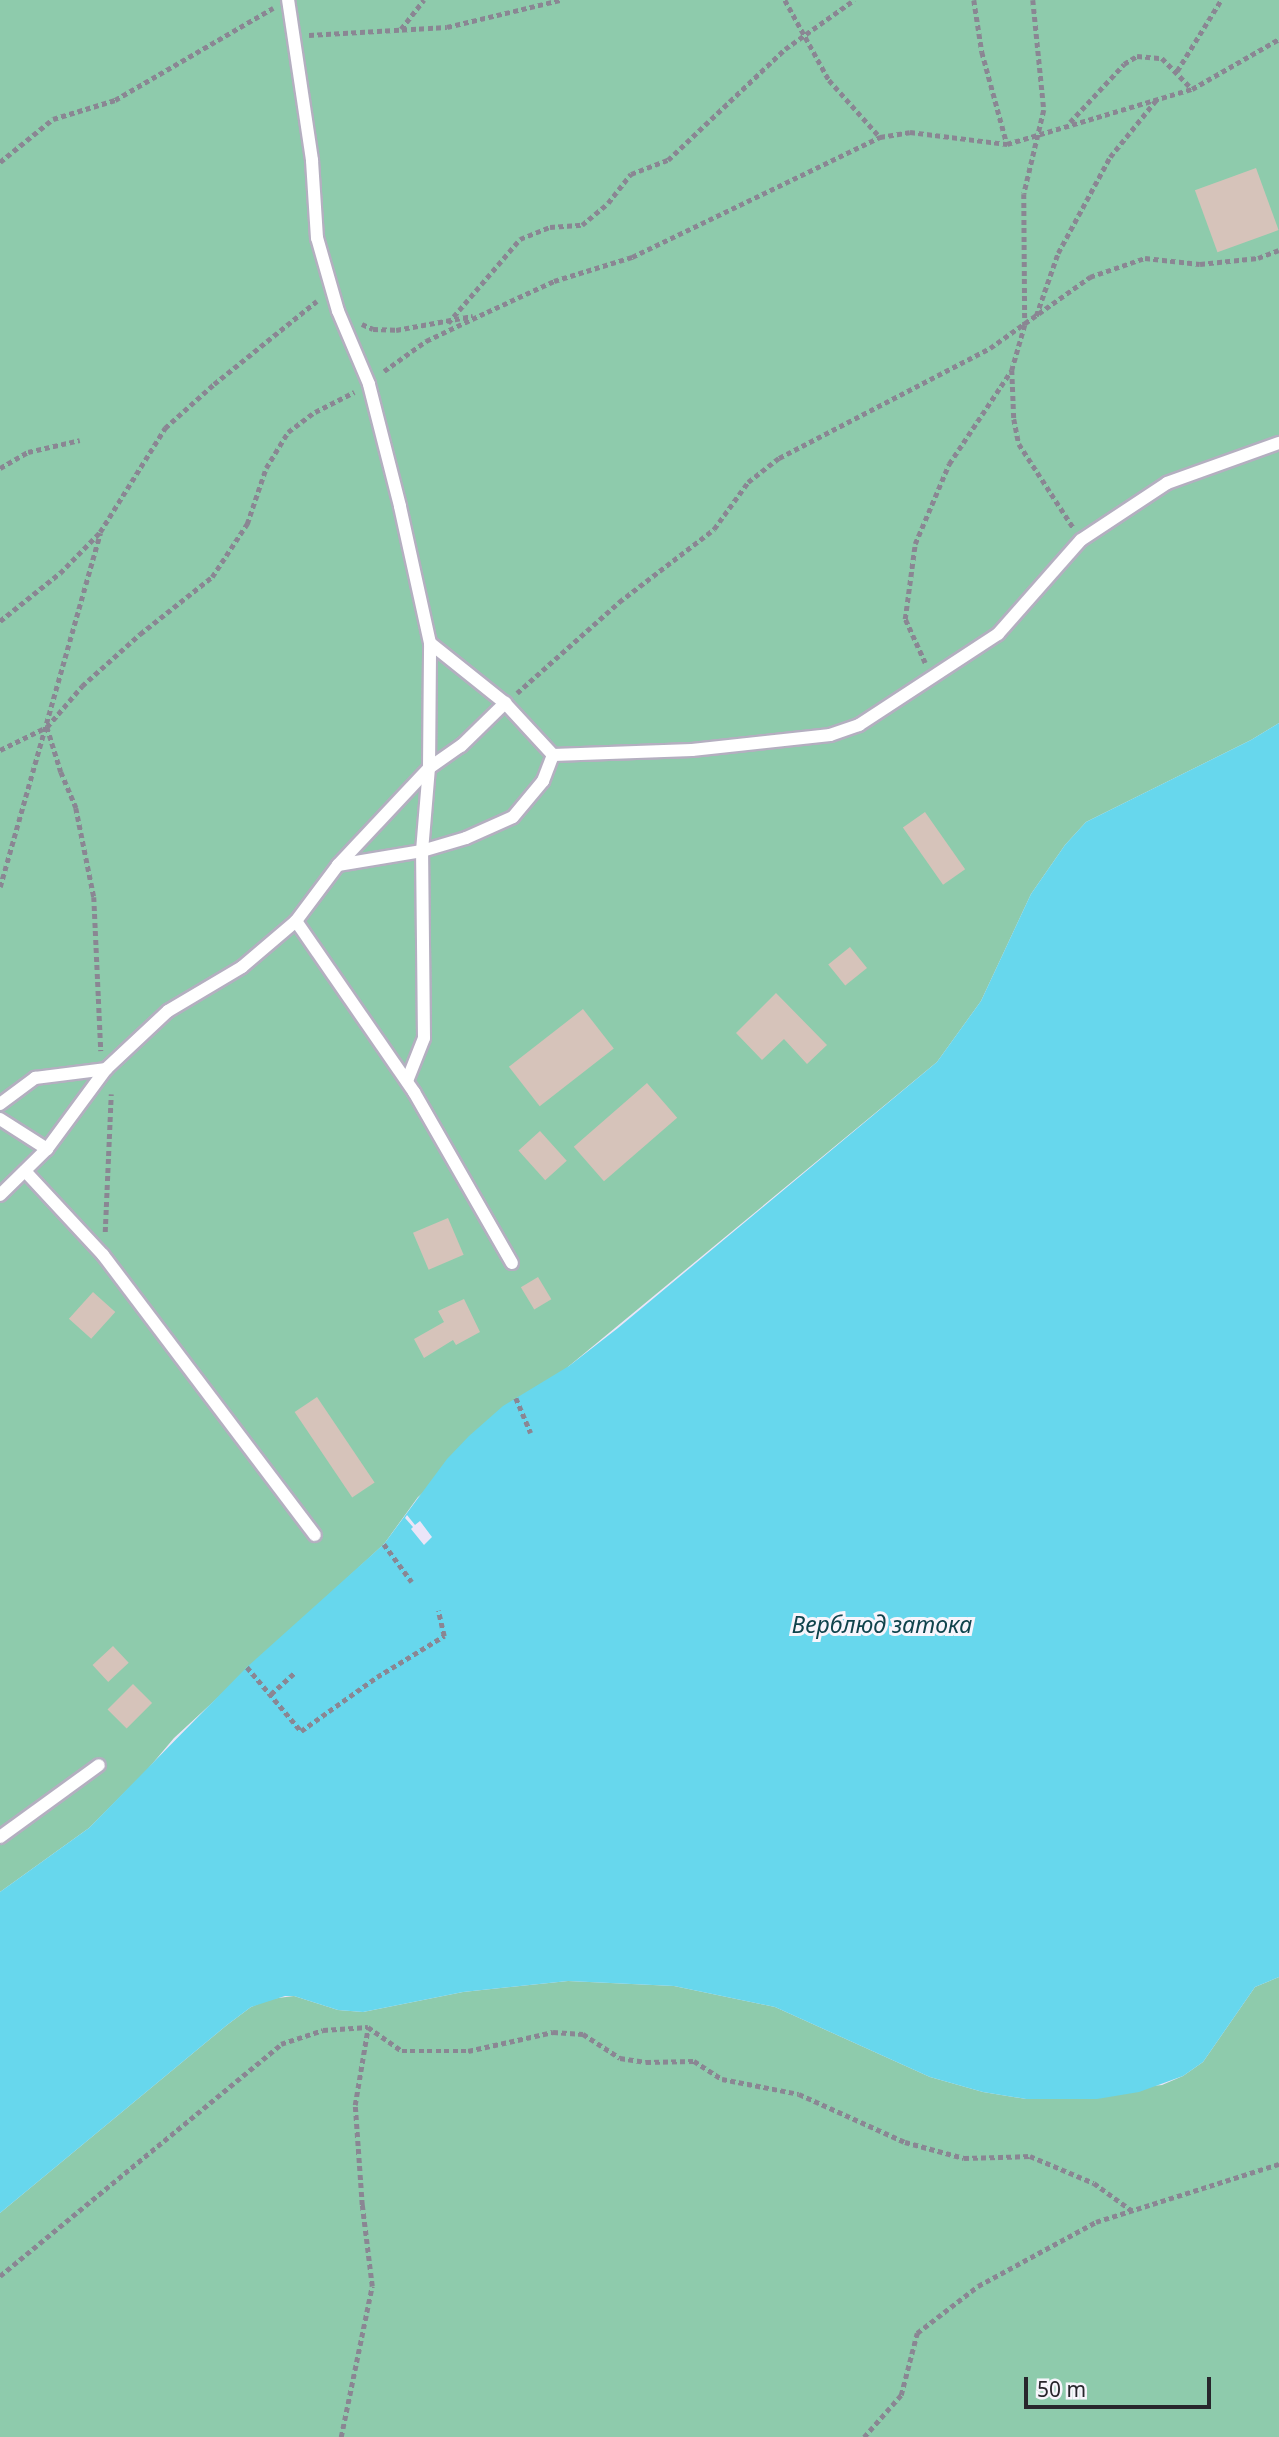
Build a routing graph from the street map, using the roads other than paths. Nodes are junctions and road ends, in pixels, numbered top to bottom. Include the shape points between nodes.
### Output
1 (288, 0) edge
2 (1279, 443) edge
3 (430, 643) junction
4 (505, 703) junction
5 (553, 755) junction
6 (429, 768) junction
7 (422, 851) junction
8 (338, 865) junction
9 (296, 921) junction
10 (106, 1069) junction
11 (407, 1081) junction
12 (0, 1104) edge
13 (0, 1119) edge
14 (47, 1149) junction
15 (24, 1171) junction
16 (0, 1195) edge
17 (512, 1263) dead end
18 (315, 1535) dead end
19 (99, 1765) dead end
20 (0, 1837) edge

1 - 3 lane via 312,160 317,238 338,311 369,384
2 - 5 lane via 1167,483 1081,540 998,634 859,725 830,736 691,750
3 - 4 lane
3 - 6 lane
4 - 5 lane
4 - 6 lane via 461,746
5 - 7 lane via 543,781 513,817
6 - 7 lane
6 - 8 lane
7 - 8 lane
7 - 11 lane via 424,1038
8 - 9 lane
9 - 10 lane via 242,967 168,1011
9 - 11 lane
10 - 12 lane via 35,1078
10 - 14 lane
11 - 17 lane
13 - 14 lane
14 - 15 lane
15 - 16 lane
15 - 18 lane via 103,1255
19 - 20 lane

